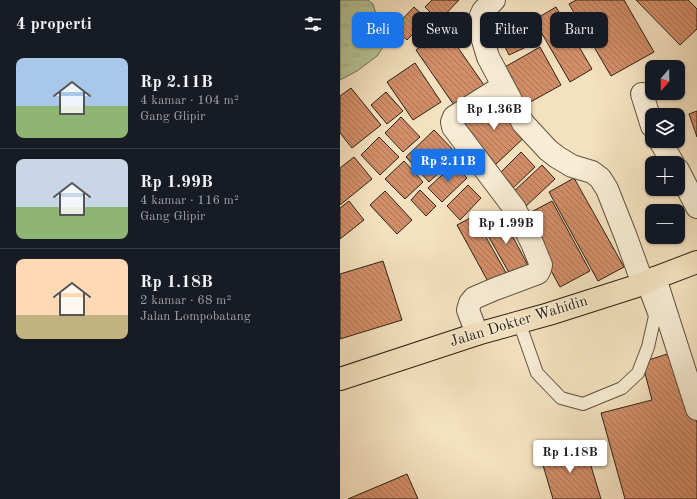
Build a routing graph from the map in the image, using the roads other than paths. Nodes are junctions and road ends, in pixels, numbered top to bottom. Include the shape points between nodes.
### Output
1 (494, 0) edge
2 (503, 86) junction
3 (642, 94) dead end
4 (646, 108) edge
5 (685, 184) edge
6 (697, 207) edge
7 (697, 262) edge
8 (649, 281) junction
9 (519, 322) junction
10 (477, 334) junction
11 (340, 379) edge
12 (697, 409) edge

1 - 2 street via 483,11 479,20 480,30 488,57
2 - 8 street via 523,123 548,150 572,166 592,172 600,178 607,189 626,238
2 - 10 street via 454,117 453,127 514,209 541,265 538,273 474,298 468,310
3 - 4 street
5 - 6 street
7 - 8 highway, Jalan Dokter Wahidin
8 - 9 highway, Jalan Dokter Wahidin
8 - 9 lane via 655,316 648,347 638,373 622,388 583,404 561,398 537,374
8 - 12 street
9 - 10 highway, Jalan Dokter Wahidin
10 - 11 highway, Jalan Dokter Wahidin

